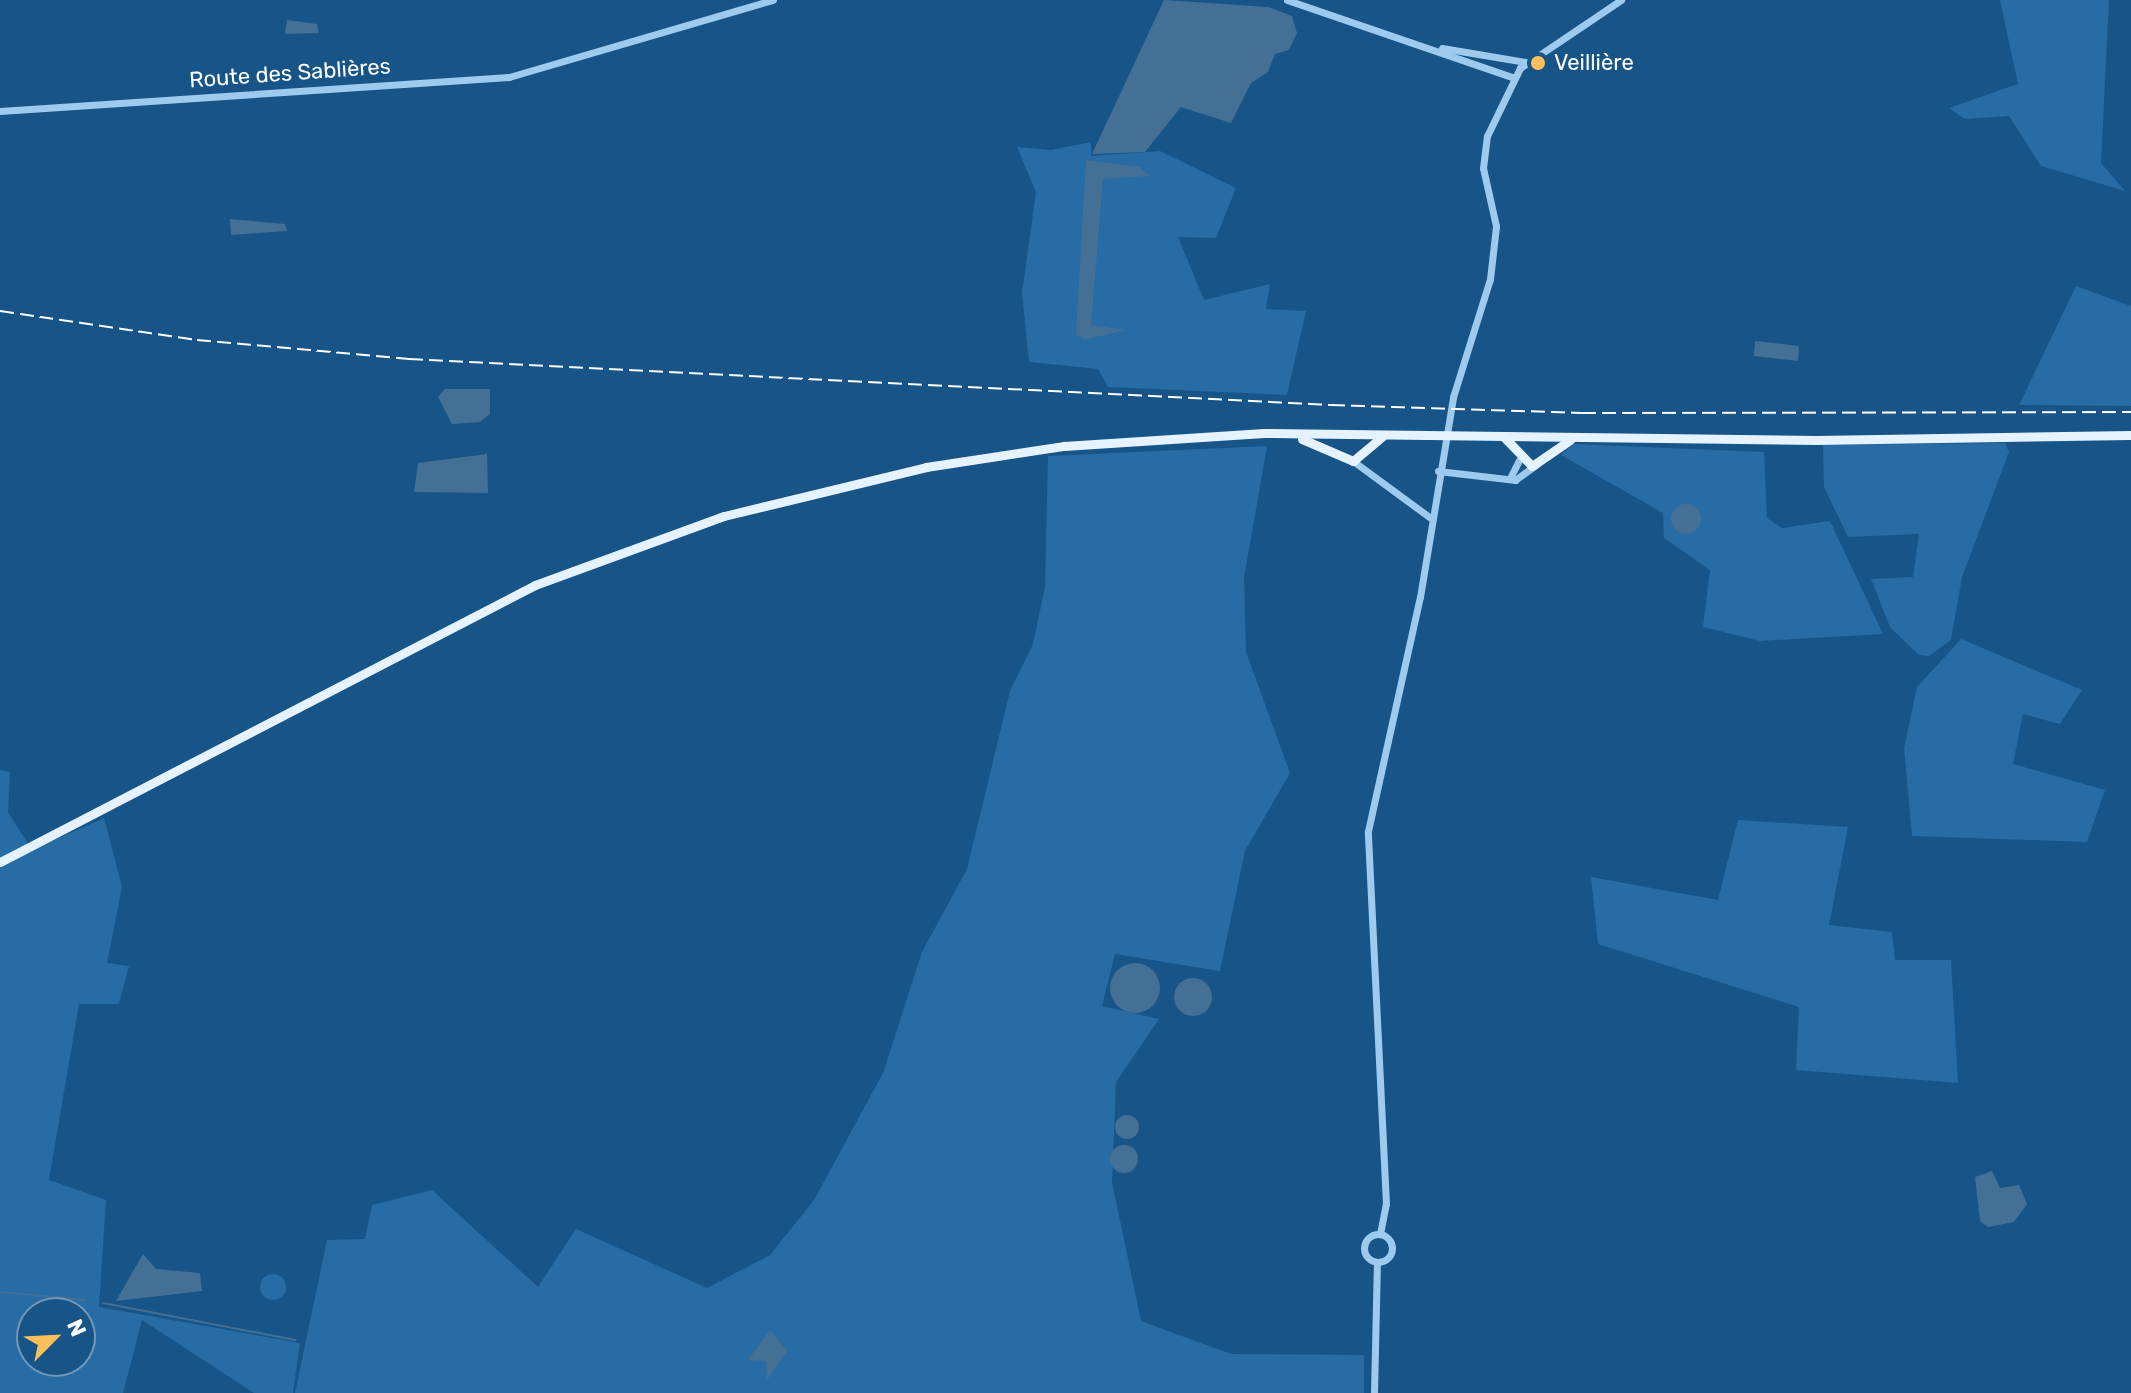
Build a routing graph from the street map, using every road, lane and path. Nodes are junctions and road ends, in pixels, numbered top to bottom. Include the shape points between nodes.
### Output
1 (773, 0) edge
2 (1287, 0) edge
3 (1621, 0) edge
4 (1435, 47) junction
5 (1523, 65) junction
6 (1512, 77) junction
7 (0, 111) edge
8 (1358, 433) junction
9 (1340, 434) junction
10 (1240, 435) junction
11 (2131, 435) edge
12 (1533, 436) junction
13 (1382, 437) junction
14 (1504, 437) junction
15 (1658, 438) junction
16 (1364, 451) junction
17 (1336, 452) junction
18 (1546, 454) junction
19 (1518, 455) junction
20 (1353, 461) junction
21 (1537, 464) junction
22 (1365, 468) junction
23 (1438, 471) junction
24 (1510, 478) junction
25 (1435, 488) junction
26 (1420, 504) junction
27 (1432, 519) junction
28 (0, 862) edge
29 (1380, 1234) junction
30 (1377, 1262) junction
31 (1374, 1393) edge

1 - 7 street, Route des Sablières via 581,61 509,77
2 - 4 street
3 - 5 street
4 - 5 street
4 - 6 street
5 - 6 street
6 - 23 street via 1493,116 1484,159 1496,226 1487,293 1453,397
8 - 9 main road
8 - 13 main road
8 - 16 main road
9 - 10 main road
9 - 17 main road
10 - 17 main road via 1317,441
10 - 28 main road via 1064,446 926,467 672,533 425,637
11 - 15 main road
12 - 14 main road
12 - 15 main road
12 - 18 main road
12 - 19 main road
13 - 14 main road
13 - 16 main road
14 - 19 main road
15 - 18 main road via 1568,440
16 - 20 main road
16 - 22 street
17 - 20 main road
18 - 21 main road
19 - 21 main road
19 - 24 street
20 - 22 street
21 - 24 street via 1525,477
22 - 26 street via 1386,490
23 - 24 street
23 - 25 street
25 - 26 street
25 - 27 street
26 - 27 street
27 - 29 street via 1368,831 1386,1204
29 - 30 street via 1392,1247
29 - 30 street via 1364,1245
30 - 31 street

